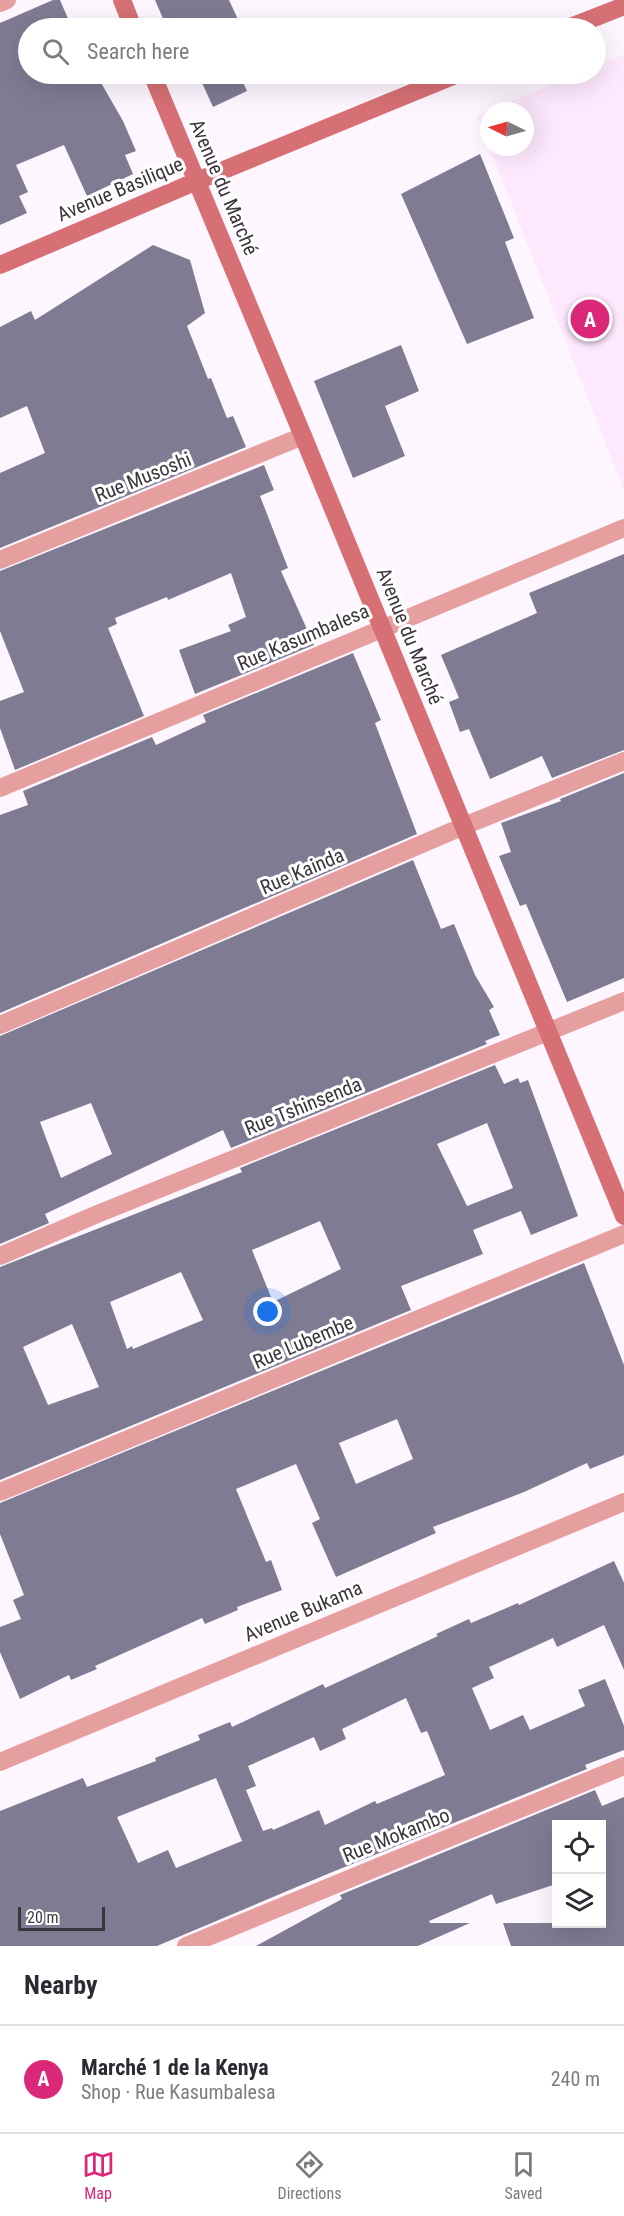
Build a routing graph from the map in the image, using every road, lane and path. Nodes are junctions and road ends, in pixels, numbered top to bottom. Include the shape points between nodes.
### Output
1 (7, 0) edge
2 (122, 0) edge
3 (0, 3) edge
4 (624, 6) edge
5 (130, 18) edge
6 (593, 18) edge
7 (156, 84) edge
8 (434, 84) edge
9 (197, 181) junction
10 (0, 266) edge
11 (303, 436) junction
12 (624, 528) edge
13 (0, 560) edge
14 (382, 629) junction
15 (624, 761) edge
16 (0, 788) edge
17 (464, 826) junction
18 (624, 1001) edge
19 (0, 1025) edge
20 (548, 1033) junction
21 (624, 1216) edge
22 (624, 1234) edge
23 (0, 1256) edge
24 (0, 1492) edge
25 (624, 1502) edge
26 (0, 1762) edge
27 (624, 1766) edge
28 (186, 1946) edge

1 - 3 street
2 - 5 street
4 - 6 street
7 - 9 street, Avenue du Marché
8 - 9 street, Avenue Basilique
9 - 10 street, Avenue Basilique
9 - 11 street, Avenue du Marché
11 - 13 street, Rue Musoshi
11 - 14 street, Avenue du Marché
12 - 14 street, Rue Kasumbalesa
14 - 16 street, Rue Kasumbalesa
14 - 17 street, Avenue du Marché
15 - 17 street, Rue Kainda
17 - 19 street, Rue Kainda
17 - 20 street, Avenue du Marché
18 - 20 street, Rue Tshinsenda
20 - 21 street, Avenue du Marché
20 - 23 street, Rue Tshinsenda
22 - 24 street, Rue Lubembe
25 - 26 street, Avenue Bukama
27 - 28 street, Rue Mokambo

